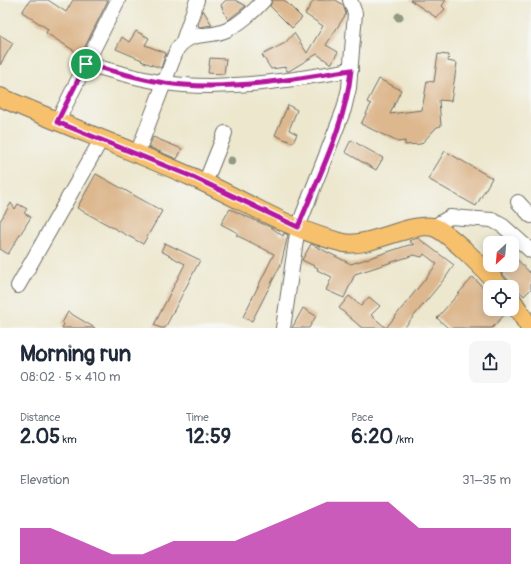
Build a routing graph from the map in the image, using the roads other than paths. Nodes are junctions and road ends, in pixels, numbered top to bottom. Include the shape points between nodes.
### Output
1 (118, 0) edge
2 (197, 0) edge
3 (264, 0) edge
4 (350, 0) edge
5 (183, 41) junction
6 (86, 64) junction
7 (351, 70) junction
8 (164, 83) junction
9 (0, 97) edge
10 (57, 122) junction
11 (225, 133) dead end
12 (101, 140) junction
13 (137, 154) junction
14 (205, 183) junction
15 (518, 202) dead end
16 (531, 216) edge
17 (298, 227) junction
18 (433, 227) junction
19 (531, 251) edge
20 (493, 280) edge
21 (18, 286) dead end
22 (519, 311) edge
23 (283, 328) edge
24 (530, 328) edge

1 - 6 street
2 - 5 street
3 - 5 street via 227,30 193,36
4 - 7 street via 354,13
5 - 8 street via 177,49
6 - 8 street
6 - 10 street
7 - 8 street via 262,84 220,86
7 - 17 street via 344,109
8 - 13 street
9 - 10 main road
10 - 12 main road
11 - 14 street
12 - 13 main road
12 - 21 street
13 - 14 main road
14 - 17 main road
15 - 16 street
17 - 18 main road via 329,239 358,243
17 - 23 street
18 - 19 street via 450,217 492,220 503,226
18 - 20 main road
22 - 24 main road

